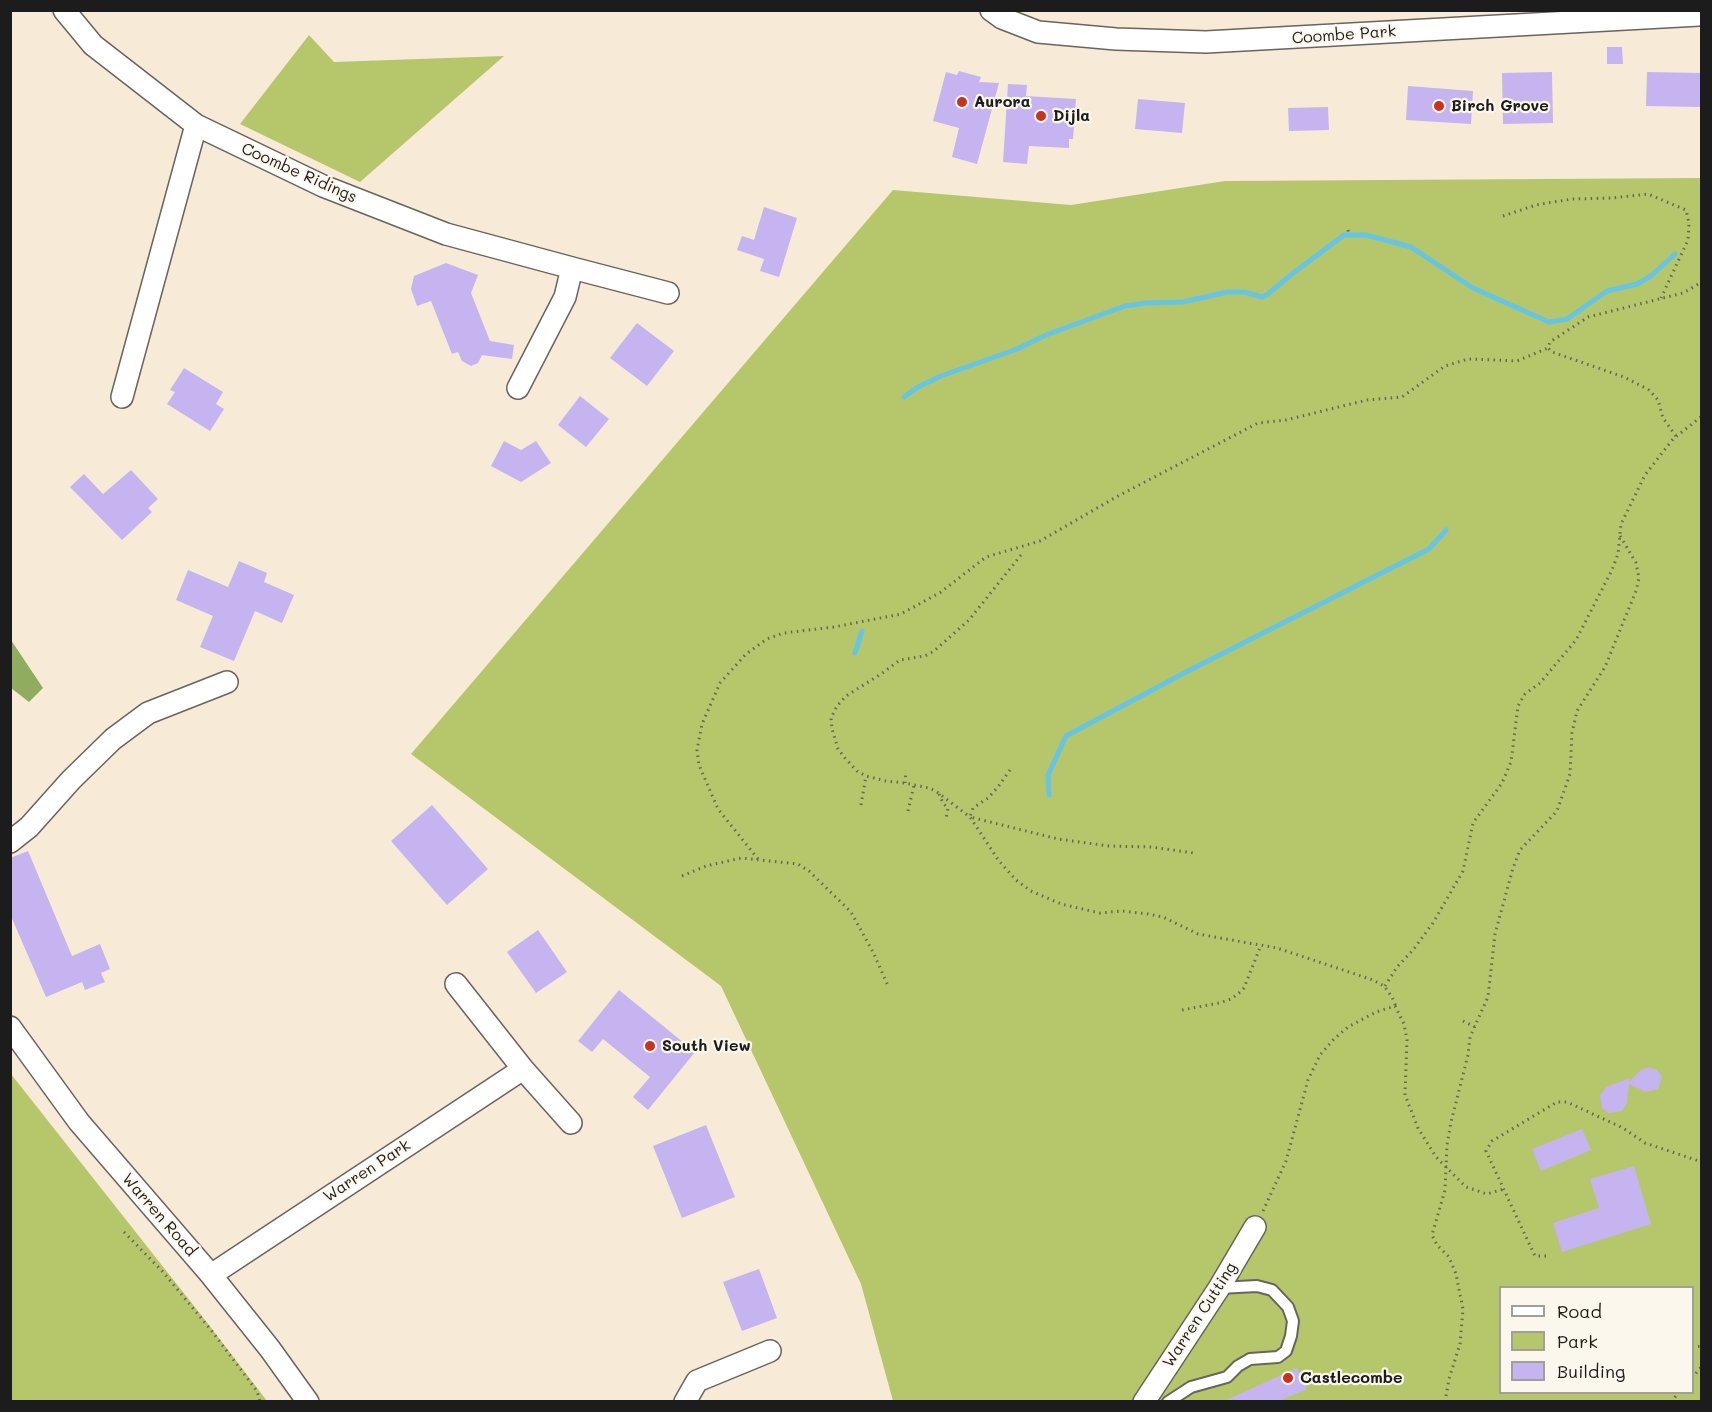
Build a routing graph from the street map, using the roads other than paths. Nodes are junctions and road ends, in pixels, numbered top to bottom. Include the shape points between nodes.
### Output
1 (64, 10) edge
2 (991, 10) edge
3 (1700, 13) edge
4 (196, 125) junction
5 (572, 268) junction
6 (668, 293) dead end
7 (518, 388) dead end
8 (122, 398) dead end
9 (227, 682) dead end
10 (10, 842) edge
11 (456, 984) dead end
12 (10, 1027) edge
13 (523, 1069) junction
14 (571, 1123) dead end
15 (1255, 1227) road end
16 (211, 1275) junction
17 (1219, 1288) junction
18 (770, 1351) dead end
19 (308, 1401) edge
20 (685, 1401) edge
21 (1144, 1401) edge
22 (1168, 1401) edge

1 - 4 street, Coombe Ridings via 93,45
2 - 3 street, Coombe Park via 1038,32 1206,42
4 - 5 street, Coombe Ridings via 323,186 446,234
4 - 8 street
5 - 6 street, Coombe Ridings
5 - 7 street via 566,297
9 - 10 street via 147,713 113,739
11 - 13 street
12 - 16 street, Warren Road via 79,1122
13 - 14 street
13 - 16 street, Warren Park
15 - 17 street, Warren Cutting
16 - 19 street, Warren Road
17 - 21 street, Warren Cutting
17 - 22 lane via 1257,1286 1272,1290 1288,1307 1293,1321 1286,1351 1278,1357 1250,1359 1227,1377 1191,1387
18 - 20 street via 697,1382

